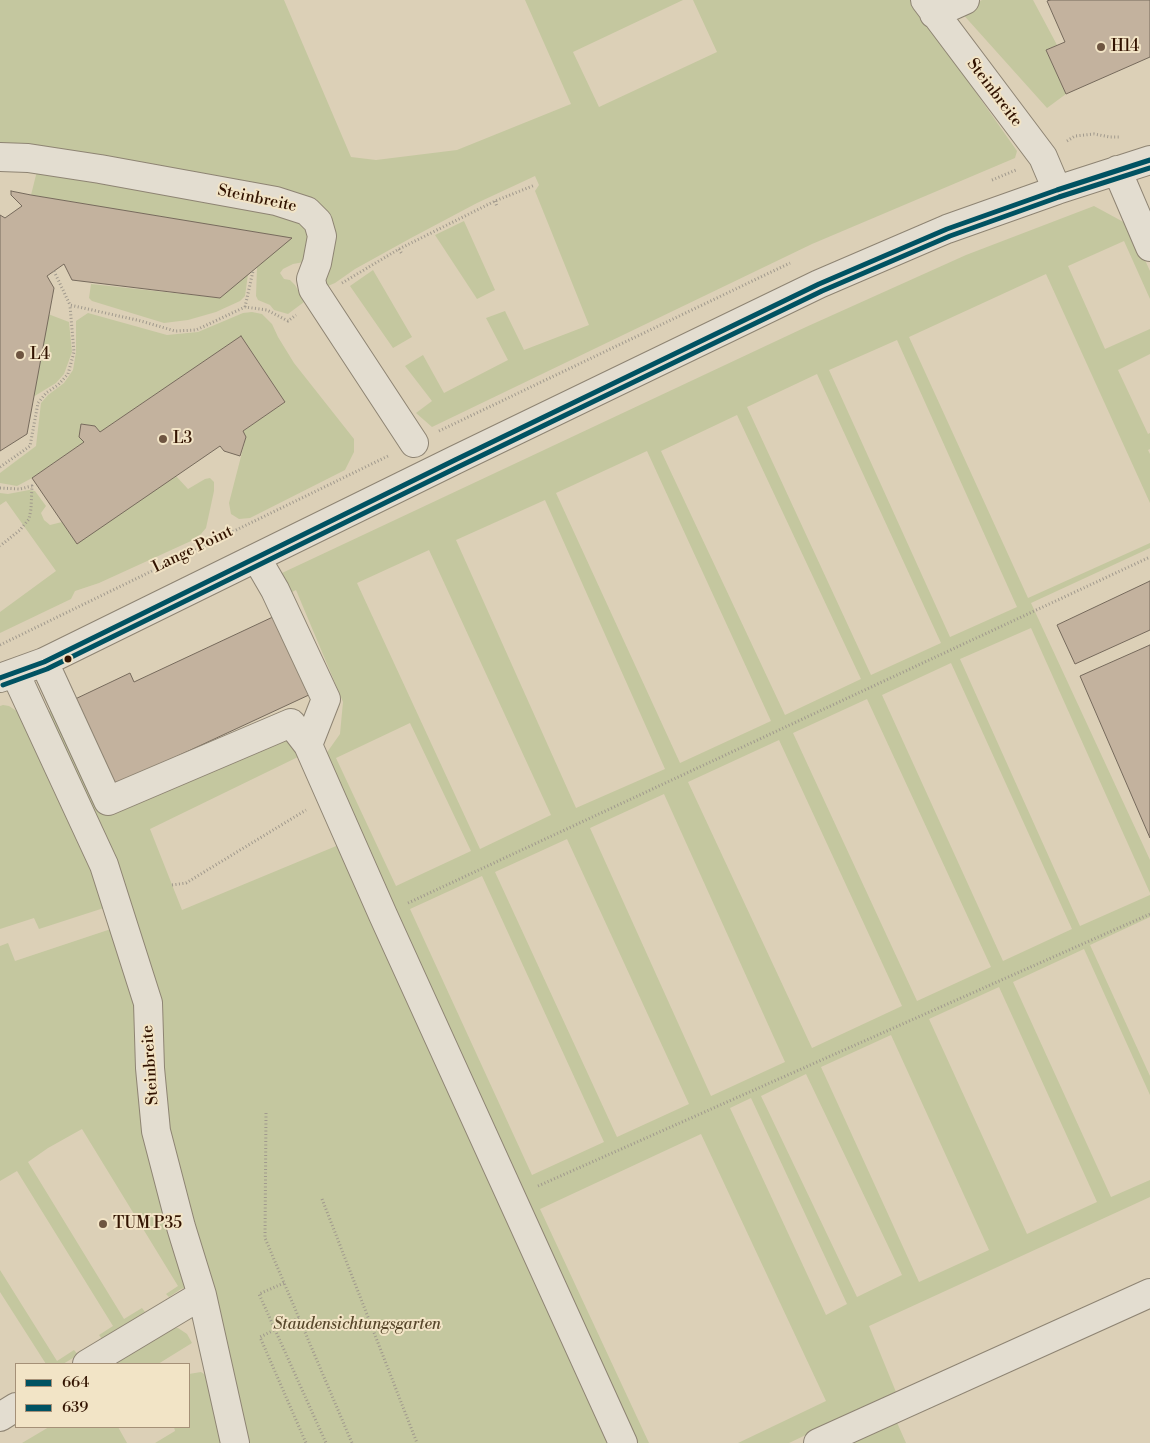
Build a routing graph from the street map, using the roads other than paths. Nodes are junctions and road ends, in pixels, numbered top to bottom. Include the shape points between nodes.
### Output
1 (965, 0) edge
2 (930, 7) edge
3 (0, 157) edge
4 (1150, 160) edge
5 (1117, 170) junction
6 (1058, 190) junction
7 (1150, 247) edge
8 (414, 443) dead end
9 (256, 559) junction
10 (44, 662) junction
11 (7, 675) edge
12 (308, 745) junction
13 (1150, 1293) edge
14 (202, 1295) junction
15 (89, 1363) edge
16 (15, 1408) edge
17 (0, 1417) edge
18 (235, 1443) edge
19 (623, 1443) edge
20 (818, 1443) edge

1 - 2 street
2 - 6 street, Steinbreite via 1043,157
3 - 8 street, Steinbreite via 100,169 276,201 307,211 318,222 322,236 311,279 313,289
4 - 5 street
5 - 6 street
5 - 7 street
6 - 9 street via 946,229 819,284
9 - 10 street
9 - 12 street via 275,590 326,699
10 - 11 street
10 - 12 street via 108,801 291,724
11 - 14 street, Steinbreite via 104,865 148,1003 156,1131
12 - 19 street
13 - 20 street
14 - 15 street
14 - 18 street, Steinbreite
16 - 17 street

